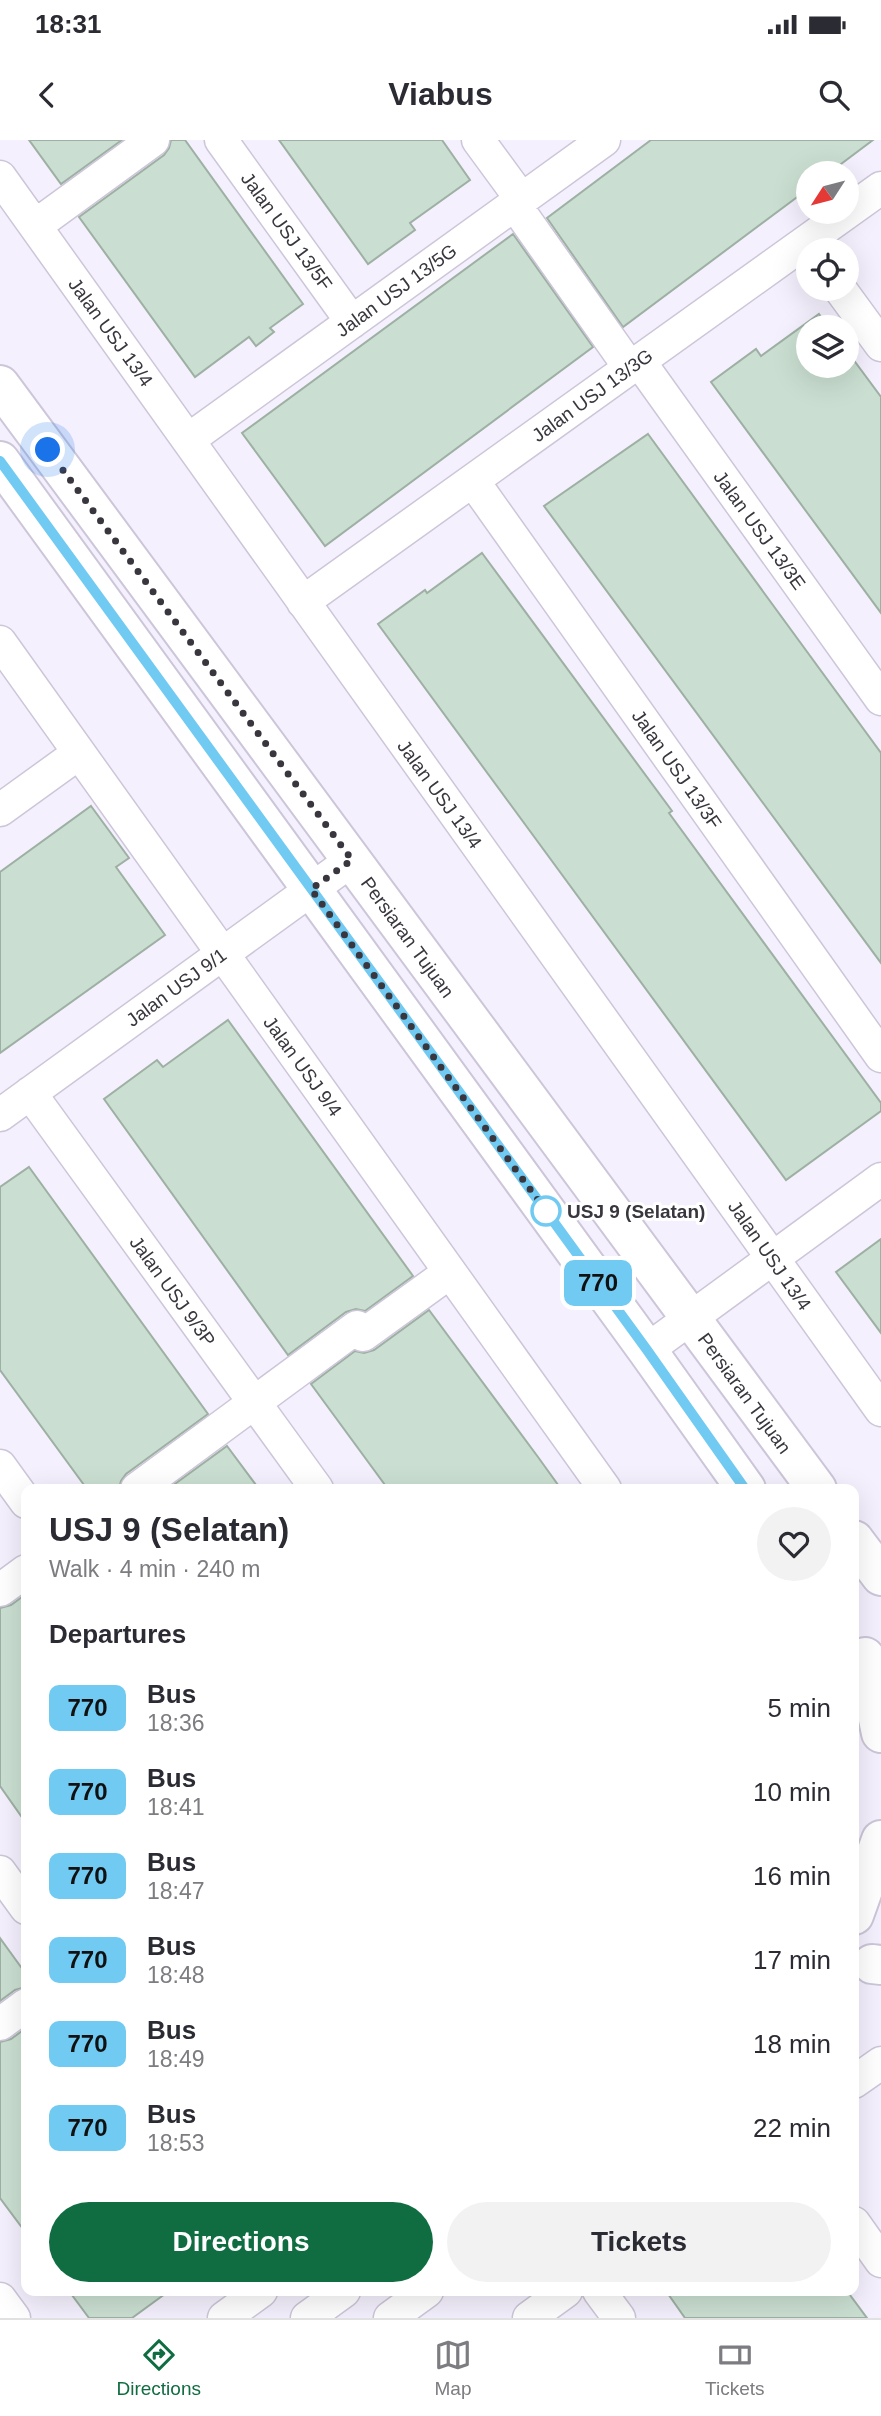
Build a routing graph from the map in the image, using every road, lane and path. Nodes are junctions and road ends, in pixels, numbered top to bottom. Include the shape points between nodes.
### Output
1 (153, 140) edge
2 (221, 140) edge
3 (478, 140) edge
4 (604, 140) edge
5 (0, 177) edge
6 (881, 188) edge
7 (518, 202) junction
8 (35, 226) junction
9 (819, 238) edge
10 (796, 255) edge
11 (849, 301) edge
12 (352, 322) junction
13 (881, 345) edge
14 (634, 365) junction
15 (0, 385) edge
16 (188, 440) junction
17 (0, 461) edge
18 (473, 481) junction
19 (303, 602) junction
20 (0, 642) edge
21 (881, 699) edge
22 (79, 753) junction
23 (0, 810) edge
24 (352, 860) junction
25 (311, 889) junction
26 (223, 953) junction
27 (881, 1056) edge
28 (30, 1093) junction
29 (0, 1115) edge
30 (881, 1179) edge
31 (773, 1259) junction
32 (450, 1272) junction
33 (690, 1318) junction
34 (647, 1350) junction
35 (254, 1403) junction
36 (881, 1410) edge
37 (0, 1466) edge
38 (143, 1484) edge
39 (313, 1484) edge
40 (601, 1484) edge
41 (742, 1484) edge
42 (813, 1484) edge
43 (21, 1495) edge
44 (859, 1547) edge
45 (21, 1575) edge
46 (881, 1576) edge
47 (0, 1590) edge
48 (867, 1660) edge
49 (881, 1733) edge
50 (881, 1840) edge
51 (0, 1872) edge
52 (881, 1895) edge
53 (21, 1901) edge
54 (859, 1901) edge
55 (859, 1911) edge
56 (21, 2008) edge
57 (0, 2024) edge
58 (881, 2063) edge
59 (859, 2078) edge
60 (859, 2230) edge
61 (881, 2261) edge
62 (254, 2296) edge
63 (337, 2296) edge
64 (420, 2296) edge
65 (559, 2296) edge
66 (603, 2296) edge
67 (0, 2299) edge
68 (14, 2318) edge
69 (224, 2318) edge
70 (307, 2318) edge
71 (390, 2318) edge
72 (529, 2318) edge
73 (618, 2318) edge

1 - 8 street
2 - 12 street, Jalan USJ 13/5F
3 - 7 street, Jalan USJ 13/3E
4 - 7 street, Jalan USJ 13/5G
5 - 8 street, Jalan USJ 13/4
6 - 9 street, Jalan USJ 13/3G
7 - 12 street, Jalan USJ 13/5G
7 - 14 street, Jalan USJ 13/3E
8 - 16 street, Jalan USJ 13/4
10 - 14 street, Jalan USJ 13/3G
11 - 13 street
12 - 16 street, Jalan USJ 13/5G
14 - 18 street, Jalan USJ 13/3G
14 - 21 street, Jalan USJ 13/3E
15 - 24 main road, Persiaran Tujuan
16 - 19 street, Jalan USJ 13/4
17 - 25 main road
18 - 19 street, Jalan USJ 13/3G
18 - 27 street, Jalan USJ 13/3F
19 - 31 street, Jalan USJ 13/4
20 - 22 street, Jalan USJ 9/4
22 - 23 street
22 - 26 street, Jalan USJ 9/4
24 - 25 street, Jalan USJ 9/1
24 - 33 main road, Persiaran Tujuan
25 - 26 street, Jalan USJ 9/1
25 - 34 main road
26 - 28 street, Jalan USJ 9/1
26 - 32 street, Jalan USJ 9/4
28 - 29 street, Jalan USJ 9/1
28 - 35 street, Jalan USJ 9/3P
30 - 31 street
31 - 33 street
31 - 36 street, Jalan USJ 13/4
32 - 35 street
32 - 40 street, Jalan USJ 9/4
33 - 34 street
33 - 42 main road, Persiaran Tujuan
34 - 41 main road
35 - 38 street
35 - 39 street, Jalan USJ 9/3P
37 - 43 street
44 - 46 main road
45 - 47 street
48 - 49 main road
50 - 54 main road
51 - 53 street
52 - 55 street
56 - 57 street
58 - 59 street
60 - 61 street
62 - 69 street
63 - 70 street
64 - 71 street
65 - 72 street
66 - 73 street
67 - 68 street

